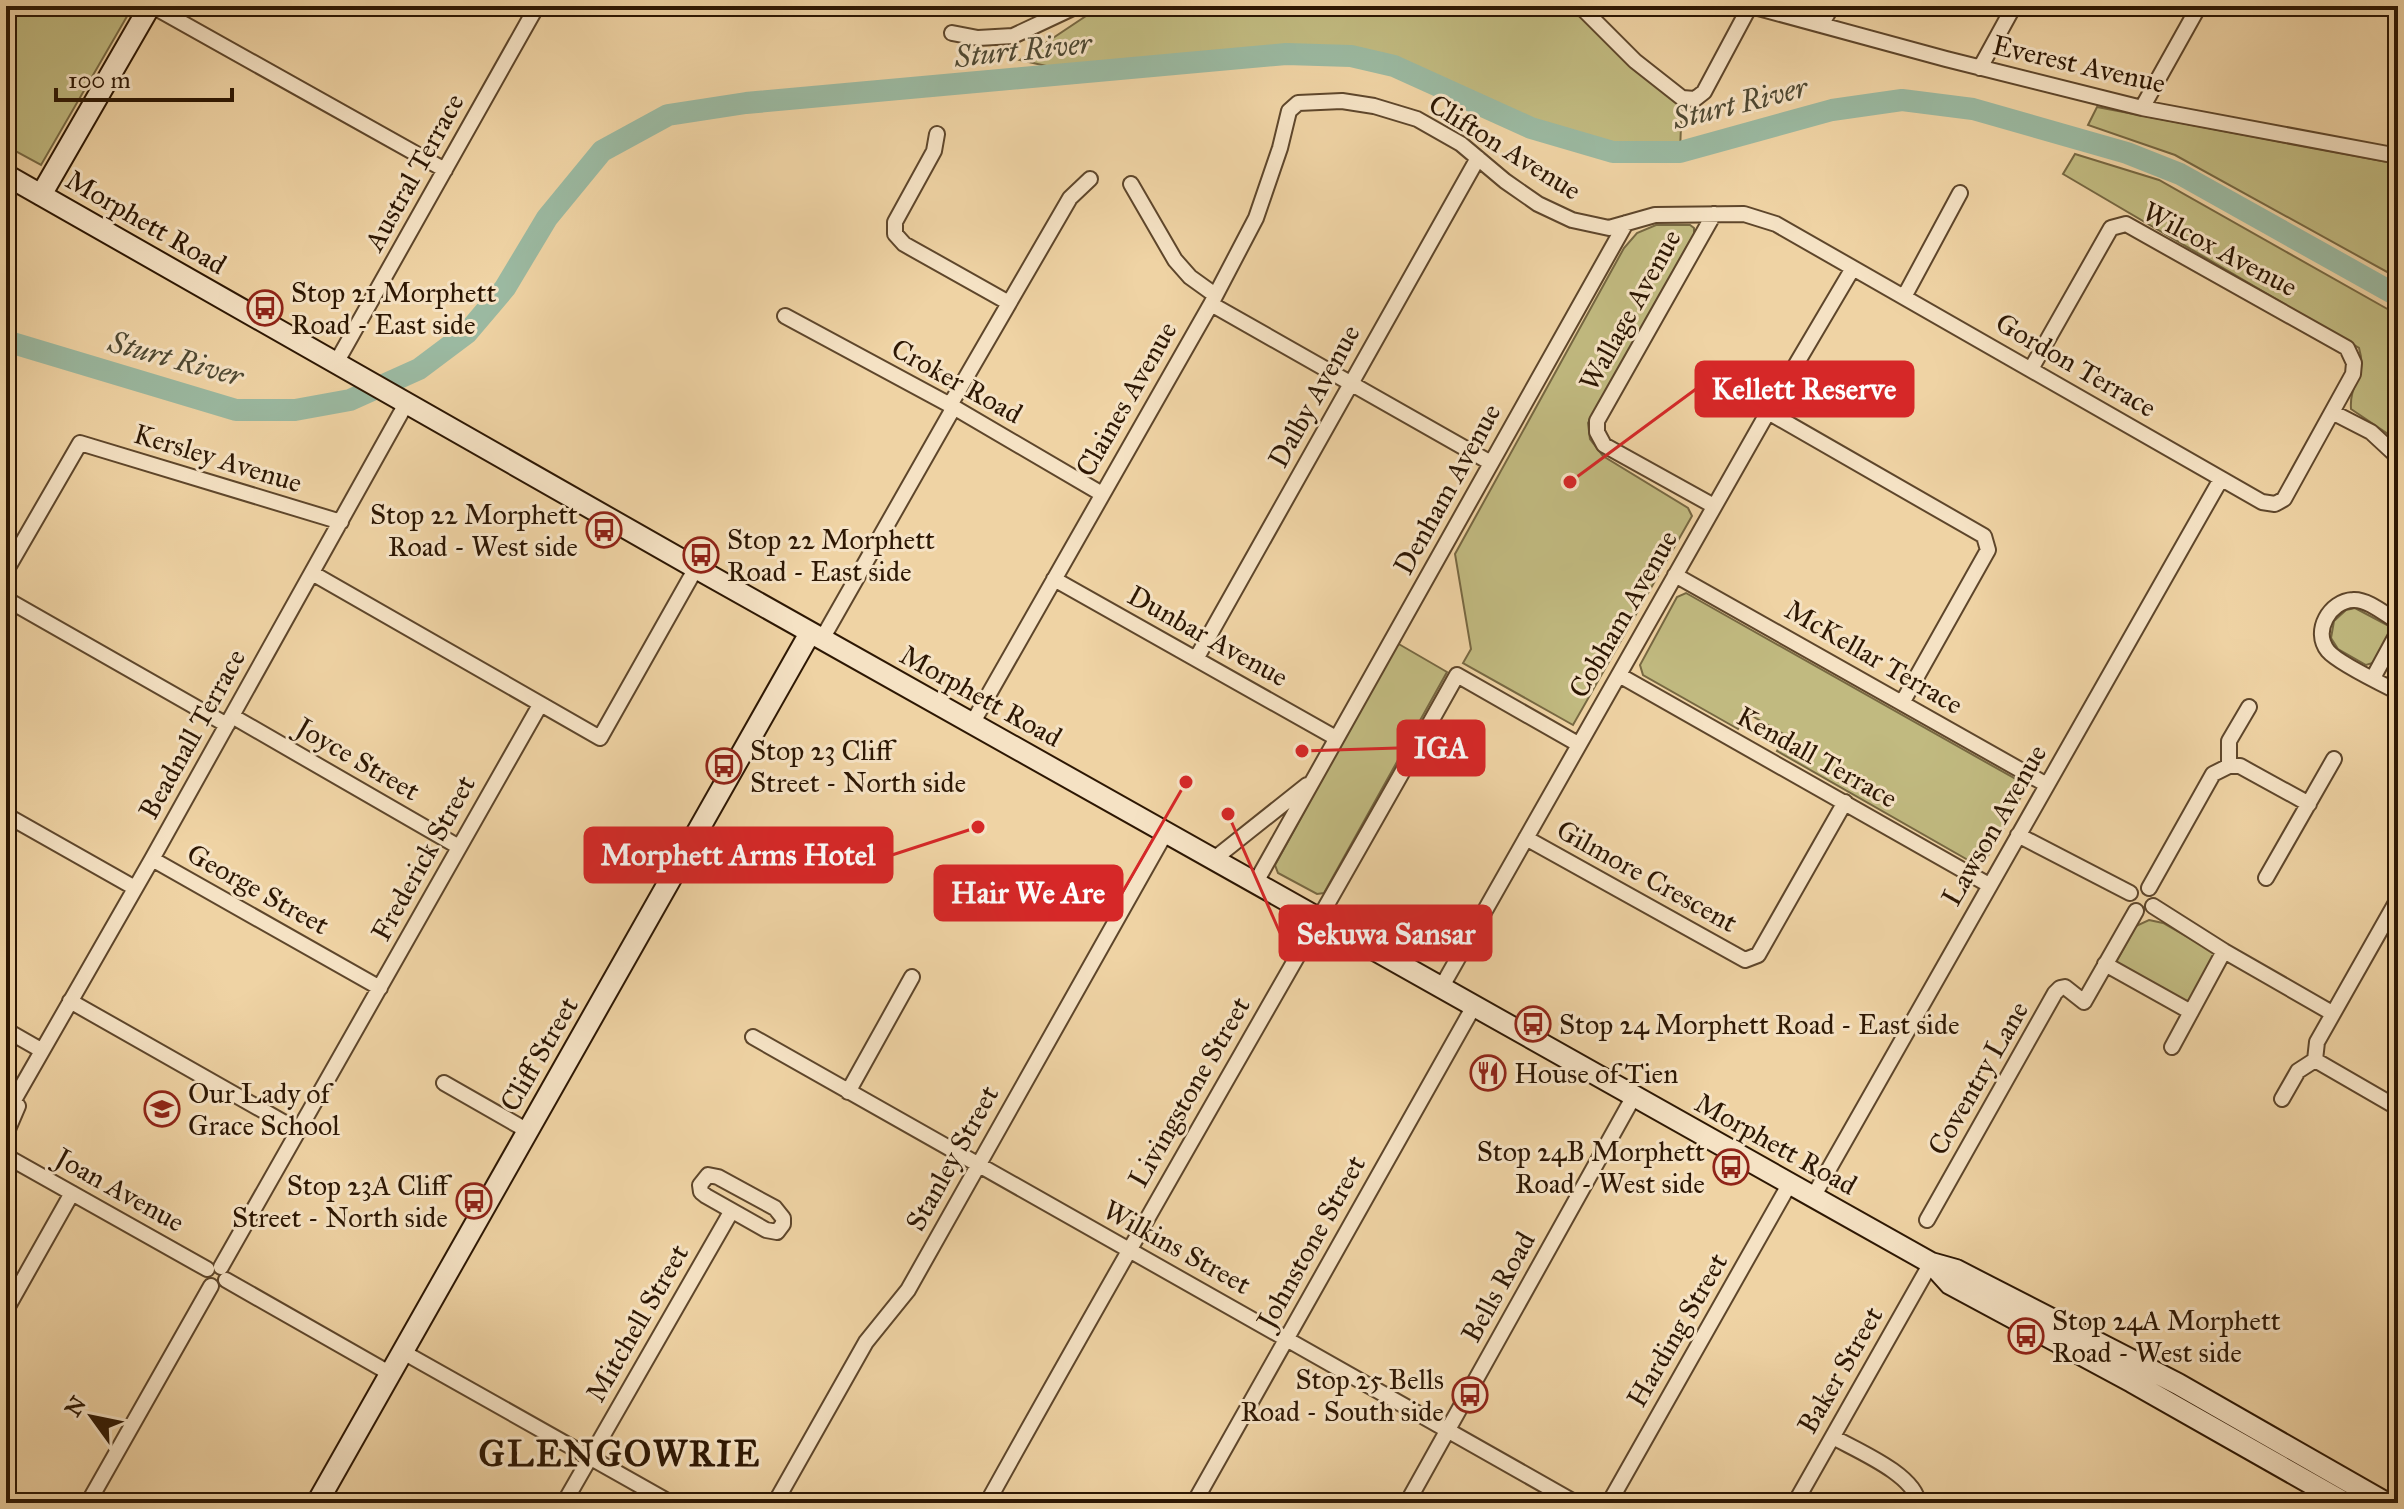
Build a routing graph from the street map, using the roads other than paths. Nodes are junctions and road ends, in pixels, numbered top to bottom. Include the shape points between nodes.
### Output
1 (151, 6) edge
2 (1077, 6) edge
3 (1580, 6) edge
4 (1751, 6) edge
5 (1832, 6) edge
6 (2014, 6) edge
7 (2199, 6) edge
8 (535, 7) edge
9 (1821, 25) junction
10 (952, 33) dead end
11 (1980, 68) junction
12 (1308, 102) joint
13 (2142, 108) junction
14 (937, 134) dead end
15 (2398, 156) edge
16 (1478, 158) junction
17 (445, 170) junction
18 (6, 175) edge
19 (1090, 179) dead end
20 (1131, 184) dead end
21 (1960, 193) dead end
22 (41, 195) junction
23 (1714, 214) junction
24 (1626, 223) junction
25 (1853, 268) junction
26 (1904, 297) junction
27 (1213, 300) junction
28 (1009, 303) junction
29 (785, 316) dead end
30 (336, 363) junction
31 (2031, 369) junction
32 (1351, 383) junction
33 (401, 400) junction
34 (952, 406) junction
35 (1768, 412) junction
36 (2332, 412) junction
37 (2398, 457) edge
38 (1491, 463) junction
39 (2221, 479) junction
40 (1102, 494) junction
41 (1714, 506) junction
42 (341, 522) junction
43 (696, 568) junction
44 (6, 571) edge
45 (312, 573) junction
46 (1675, 575) junction
47 (1054, 579) junction
48 (6, 599) edge
49 (2398, 622) edge
50 (2398, 632) edge
51 (816, 636) junction
52 (1196, 659) junction
53 (1619, 675) junction
54 (2373, 678) junction
55 (2398, 692) edge
56 (1902, 703) junction
57 (540, 705) junction
58 (2249, 707) dead end
59 (229, 720) junction
60 (973, 722) junction
61 (1336, 738) junction
62 (1578, 744) junction
63 (2334, 759) dead end
64 (2229, 766) junction
65 (1313, 780) junction
66 (2047, 785) junction
67 (1845, 802) junction
68 (2309, 804) junction
69 (6, 815) edge
70 (1166, 832) junction
71 (2018, 835) junction
72 (1526, 838) junction
73 (459, 847) junction
74 (152, 859) junction
75 (1214, 859) junction
76 (2266, 878) dead end
77 (1256, 882) junction
78 (1989, 885) junction
79 (135, 888) junction
80 (2149, 888) junction
81 (2130, 893) junction
82 (2398, 899) edge
83 (2153, 906) junction
84 (2136, 911) junction
85 (1320, 918) junction
86 (2224, 951) junction
87 (2105, 964) junction
88 (912, 977) dead end
89 (380, 988) junction
90 (1441, 988) junction
91 (70, 1001) junction
92 (1474, 1006) junction
93 (2191, 1012) junction
94 (2332, 1013) junction
95 (6, 1030) edge
96 (753, 1037) dead end
97 (2172, 1047) dead end
98 (41, 1050) junction
99 (2315, 1060) junction
100 (444, 1083) dead end
101 (21, 1090) junction
102 (848, 1092) junction
103 (1634, 1096) junction
104 (2282, 1099) dead end
105 (2398, 1108) edge
106 (6, 1114) edge
107 (299, 1131) junction
108 (528, 1131) junction
109 (6, 1134) edge
110 (6, 1156) edge
111 (978, 1165) junction
112 (1790, 1183) junction
113 (72, 1193) junction
114 (1813, 1197) junction
115 (731, 1212) junction
116 (1927, 1220) dead end
117 (1127, 1250) junction
118 (1931, 1263) junction
119 (218, 1272) junction
120 (6, 1310) edge
121 (1287, 1338) junction
122 (403, 1352) junction
123 (391, 1374) junction
124 (1448, 1430) junction
125 (1833, 1437) junction
126 (591, 1456) junction
127 (88, 1503) edge
128 (317, 1503) edge
129 (564, 1503) edge
130 (671, 1503) edge
131 (775, 1503) edge
132 (987, 1503) edge
133 (1194, 1503) edge
134 (1407, 1503) edge
135 (1576, 1503) edge
136 (1609, 1503) edge
137 (1795, 1503) edge
138 (1918, 1503) edge
139 (2345, 1503) edge
140 (2386, 1503) edge

1 - 17 street
1 - 22 main road
2 - 10 street via 1013,36
3 - 4 street via 1635,61 1682,98 1695,99 1704,92
4 - 9 street, Everest Avenue
5 - 9 street
6 - 11 street
7 - 13 street
8 - 17 street, Austral Terrace
9 - 11 street, Everest Avenue
11 - 13 street, Everest Avenue
12 - 16 street, Clifton Avenue via 1342,101 1417,119
12 - 27 street, Claines Avenue via 1289,111 1256,218
13 - 15 street, Everest Avenue
14 - 28 street via 934,151 895,222 895,234
16 - 24 street, Clifton Avenue via 1538,204 1572,220 1609,228
16 - 32 street, Dalby Avenue
17 - 30 street, Austral Terrace
18 - 22 main road, Morphett Road
19 - 28 street via 1070,198
20 - 27 street via 1175,260
21 - 26 street
22 - 30 main road, Morphett Road
23 - 24 street, Clifton Avenue via 1655,215
23 - 25 street, Clifton Avenue via 1744,214 1776,224
23 - 41 street, Wallage Avenue via 1597,421 1604,445
24 - 38 street, Denham Avenue
25 - 26 street, Gordon Terrace
25 - 35 street, Cobham Avenue
26 - 31 street, Gordon Terrace
27 - 32 street
27 - 40 street, Claines Avenue
28 - 34 street
29 - 34 street, Croker Road
30 - 33 main road, Morphett Road
31 - 36 street, Wilcox Avenue via 2111,228 2126,224 2347,348 2353,374
31 - 39 street, Gordon Terrace
32 - 38 street
32 - 52 street, Dalby Avenue
33 - 42 street, Beadnall Terrace
33 - 43 main road, Morphett Road
34 - 40 street, Croker Road
34 - 51 street
35 - 41 street, Cobham Avenue
35 - 56 street via 1984,536 1988,550
36 - 37 street via 2371,432
36 - 39 street, Gordon Terrace via 2284,499 2262,502
38 - 61 street, Denham Avenue
39 - 66 street, Lawson Avenue
40 - 47 street, Claines Avenue
41 - 46 street, Cobham Avenue
42 - 44 street, Kersley Avenue via 80,443
42 - 45 street, Beadnall Terrace
43 - 51 main road, Morphett Road
43 - 57 street via 600,738
45 - 57 street
45 - 59 street, Beadnall Terrace
46 - 53 street, Cobham Avenue
46 - 56 street, McKellar Terrace
47 - 52 street, Dunbar Avenue
47 - 60 street, Claines Avenue
48 - 59 street, Joyce Street
49 - 54 street via 2352,600 2326,616 2322,640 2329,652
50 - 54 street
51 - 60 main road, Morphett Road
51 - 108 main road, Cliff Street
52 - 61 street, Dunbar Avenue
53 - 62 street, Cobham Avenue
53 - 67 street, Kendall Terrace
54 - 55 street
56 - 66 street, McKellar Terrace
57 - 73 street, Frederick Street
58 - 64 street via 2229,741
59 - 73 street, Joyce Street
59 - 74 street, Beadnall Terrace
60 - 70 main road, Morphett Road
61 - 65 street, Denham Avenue
62 - 72 street, Cobham Avenue
62 - 85 street, Livingstone Street via 1457,675
63 - 68 street
64 - 68 street via 2240,766
64 - 80 street via 2213,774
65 - 75 street, Denham Avenue
65 - 77 street, Denham Avenue
66 - 71 street, Lawson Avenue
67 - 72 street, Gilmore Crescent via 1758,955 1745,960
67 - 78 street, Kendall Terrace
68 - 76 street
69 - 79 street
70 - 75 main road, Morphett Road
70 - 111 street, Stanley Street
71 - 78 street, Lawson Avenue
71 - 81 street
72 - 90 street, Cobham Avenue
73 - 89 street, Frederick Street
74 - 79 street, Beadnall Terrace
74 - 89 street, George Street
75 - 77 main road, Morphett Road
77 - 85 main road, Morphett Road
78 - 114 street, Lawson Avenue
79 - 91 street, Beadnall Terrace
80 - 81 street via 2140,886
80 - 83 street via 2155,896
81 - 84 street via 2128,902
82 - 94 street
83 - 84 street
83 - 86 street
84 - 87 street
85 - 90 main road, Morphett Road
85 - 117 street, Livingstone Street
86 - 93 street
86 - 94 street
87 - 93 street
87 - 116 street, Coventry Lane via 2084,1002 2065,987 2055,993
88 - 102 street
89 - 107 street, Frederick Street
90 - 92 main road, Morphett Road
91 - 98 street, Beadnall Terrace
91 - 107 street
92 - 103 main road, Morphett Road
92 - 121 street, Johnstone Street
93 - 97 street
94 - 99 street via 2317,1042
95 - 98 street
96 - 102 street, Wilkins Street
98 - 101 street, Beadnall Terrace
99 - 104 street via 2298,1071
99 - 105 street
100 - 108 street
101 - 106 street, Beadnall Terrace
101 - 109 street, Beadnall Terrace
102 - 111 street, Wilkins Street
103 - 112 main road, Morphett Road
103 - 124 street, Bells Road
107 - 119 street, Frederick Street
108 - 122 main road, Cliff Street
110 - 113 street, Joan Avenue
111 - 117 street, Wilkins Street
111 - 131 street, Stanley Street via 908,1290 866,1342
112 - 114 main road, Morphett Road
112 - 136 street, Harding Street
113 - 119 street, Joan Avenue
113 - 120 street
114 - 118 main road, Morphett Road
115 - 115 street via 701,1192 708,1175 775,1208 783,1224 771,1232
115 - 126 street, Mitchell Street
117 - 121 street, Wilkins Street
117 - 132 street, Livingstone Street
118 - 125 street, Baker Street
118 - 139 main road, Morphett Road via 1950,1284
118 - 140 main road, Morphett Road via 1956,1270 2107,1345
119 - 123 street, Joan Avenue
119 - 127 street via 205,1281 211,1286
121 - 124 street, Wilkins Street
121 - 133 street, Johnstone Street
122 - 123 main road, Cliff Street
122 - 126 street
123 - 128 main road, Cliff Street
124 - 134 street, Bells Road
124 - 135 street, Wilkins Street
125 - 137 street, Baker Street
125 - 138 street via 1906,1479
126 - 129 street, Mitchell Street
126 - 130 street

